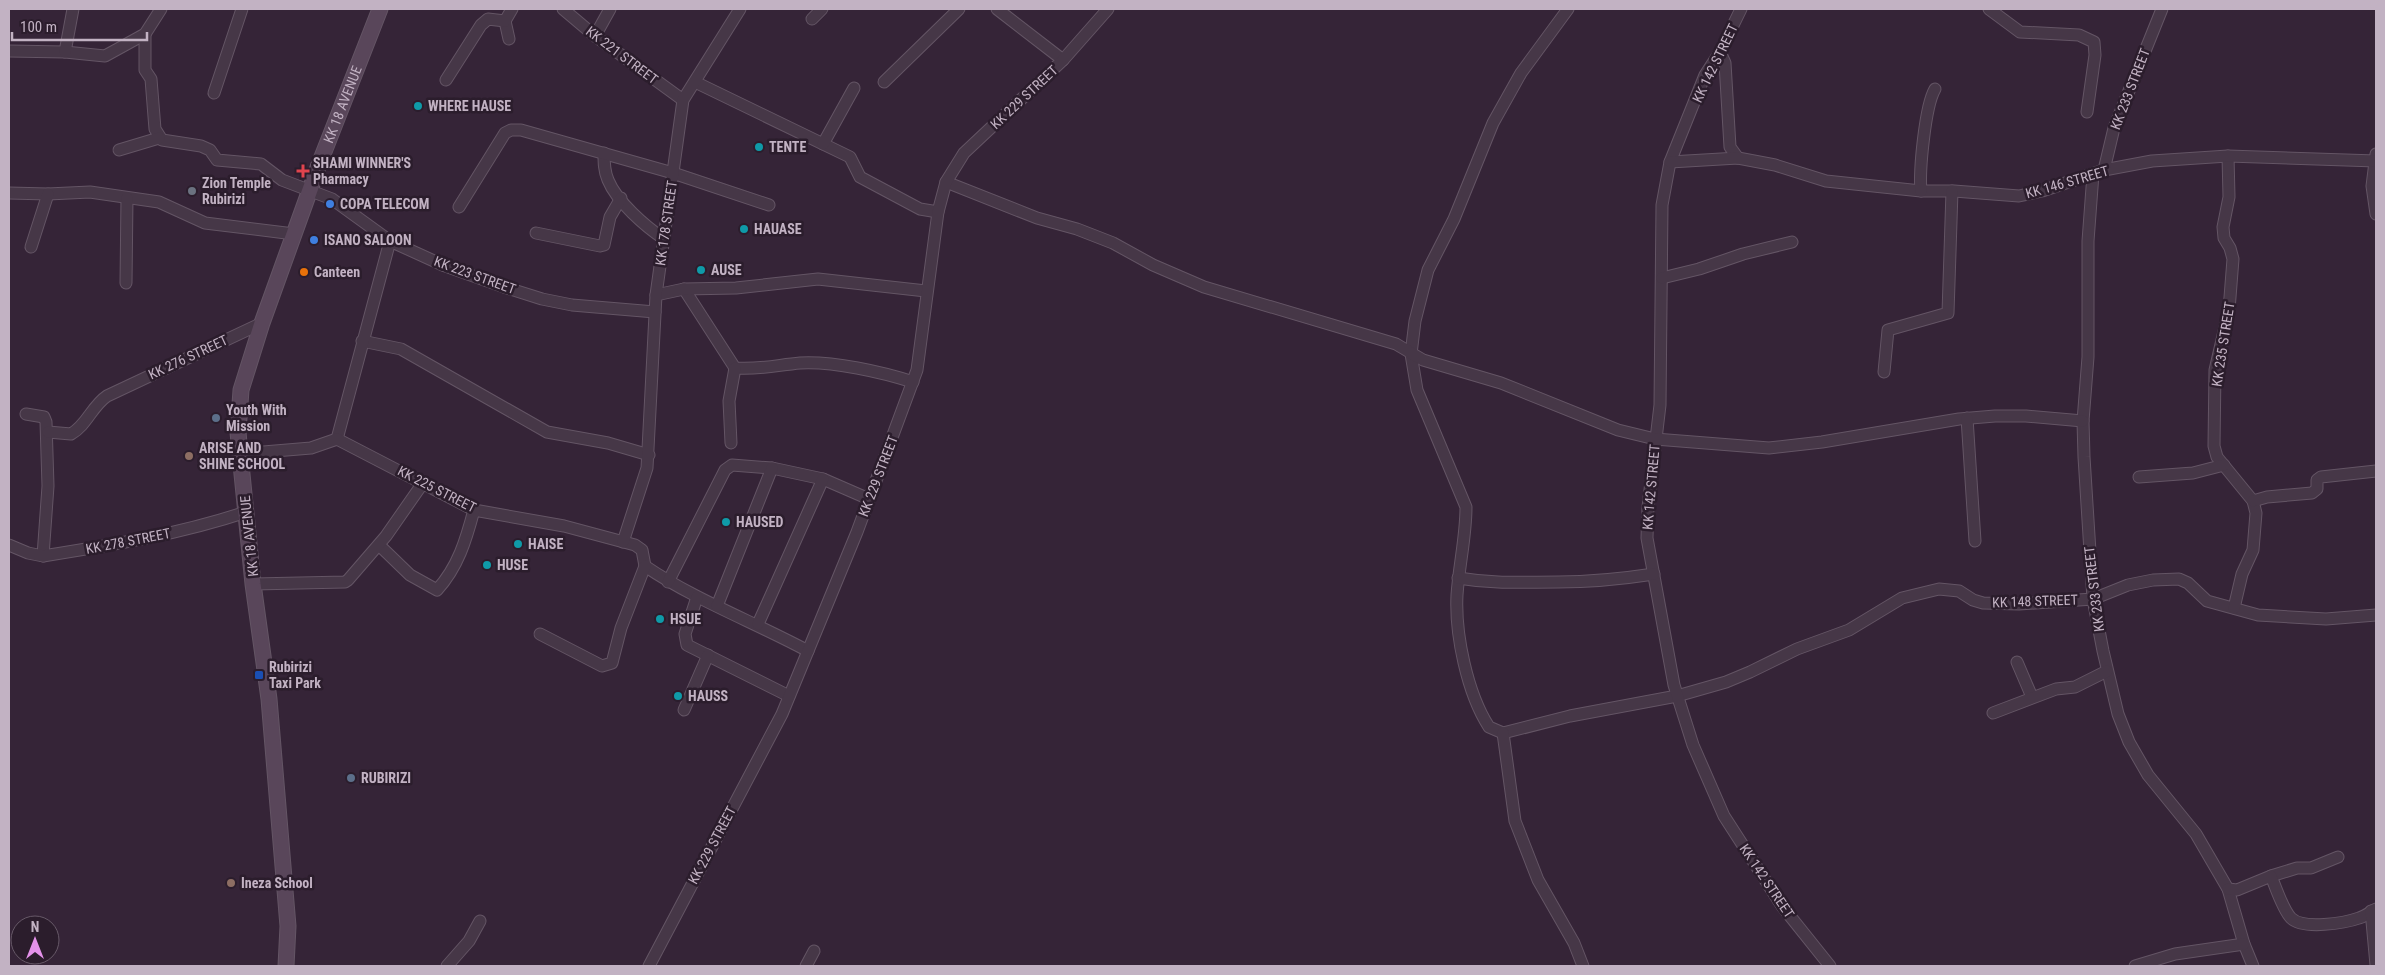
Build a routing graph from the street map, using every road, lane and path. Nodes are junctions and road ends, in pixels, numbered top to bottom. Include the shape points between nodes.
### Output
1 (73, 9) edge
2 (161, 9) edge
3 (242, 9) edge
4 (512, 9) edge
5 (563, 9) edge
6 (610, 9) edge
7 (740, 9) edge
8 (822, 9) edge
9 (959, 9) edge
10 (998, 9) edge
11 (1108, 9) edge
12 (1568, 9) edge
13 (1741, 9) edge
14 (1989, 9) edge
15 (2162, 9) edge
16 (377, 10) edge
17 (812, 19) dead end
18 (505, 21) junction
19 (144, 34) junction
20 (595, 36) junction
21 (509, 39) dead end
22 (9, 51) edge
23 (65, 52) junction
24 (1720, 52) junction
25 (1063, 60) junction
26 (446, 80) dead end
27 (695, 82) junction
28 (884, 82) dead end
29 (854, 88) dead end
30 (1935, 89) dead end
31 (214, 93) dead end
32 (683, 100) junction
33 (2087, 112) dead end
34 (159, 138) junction
35 (823, 144) junction
36 (119, 150) dead end
37 (604, 153) junction
38 (2228, 156) junction
39 (1738, 158) junction
40 (2376, 159) edge
41 (1670, 162) junction
42 (2098, 172) junction
43 (674, 173) junction
44 (946, 182) junction
45 (310, 191) junction
46 (1921, 191) junction
47 (1952, 191) junction
48 (9, 193) edge
49 (48, 194) junction
50 (128, 198) junction
51 (621, 198) junction
52 (769, 205) dead end
53 (459, 207) dead end
54 (938, 212) junction
55 (2376, 214) edge
56 (536, 233) dead end
57 (294, 234) junction
58 (664, 239) junction
59 (390, 241) junction
60 (1792, 242) dead end
61 (31, 246) dead end
62 (1662, 278) junction
63 (126, 283) dead end
64 (684, 289) junction
65 (926, 290) junction
66 (656, 295) junction
67 (655, 312) junction
68 (262, 323) junction
69 (362, 341) junction
70 (1412, 354) junction
71 (735, 368) junction
72 (1884, 372) dead end
73 (913, 382) junction
74 (26, 414) dead end
75 (1967, 418) junction
76 (2083, 421) junction
77 (48, 432) junction
78 (337, 439) junction
79 (1654, 439) junction
80 (731, 444) dead end
81 (240, 454) junction
82 (649, 455) junction
83 (2224, 465) junction
84 (772, 468) junction
85 (2376, 471) edge
86 (2139, 477) dead end
87 (823, 479) junction
88 (423, 483) junction
89 (869, 499) junction
90 (2253, 502) junction
91 (474, 510) junction
92 (246, 512) junction
93 (1975, 541) dead end
94 (622, 542) junction
95 (9, 545) edge
96 (380, 545) junction
97 (43, 556) junction
98 (645, 566) junction
99 (1654, 574) junction
100 (1458, 578) junction
101 (668, 582) junction
102 (254, 584) junction
103 (697, 596) junction
104 (2093, 599) junction
105 (717, 606) junction
106 (2234, 608) junction
107 (2376, 615) edge
108 (758, 624) junction
109 (540, 634) dead end
110 (808, 650) junction
111 (708, 655) junction
112 (2017, 662) dead end
113 (2107, 671) junction
114 (789, 696) junction
115 (1676, 696) junction
116 (2032, 697) junction
117 (684, 710) dead end
118 (1993, 713) dead end
119 (1503, 733) junction
120 (2338, 858) dead end
121 (2271, 876) junction
122 (2228, 889) junction
123 (2373, 910) edge
124 (480, 921) dead end
125 (2244, 944) junction
126 (814, 951) dead end
127 (2376, 965) edge
128 (286, 966) edge
129 (446, 966) edge
130 (649, 966) edge
131 (806, 966) edge
132 (1583, 966) edge
133 (1830, 966) edge
134 (2135, 966) edge
135 (2253, 966) edge

1 - 23 street
2 - 19 street
3 - 31 street
4 - 18 street
5 - 20 street, KK 221 STREET
6 - 20 street
7 - 27 street, KK 178 STREET
8 - 17 street
9 - 28 street
10 - 25 street
11 - 25 street, KK 229 STREET
12 - 70 street via 1521,73 1493,123 1454,218 1428,270 1415,321
13 - 24 street, KK 142 STREET
14 - 33 street via 2020,32 2080,35 2094,42 2096,55
15 - 42 street, KK 233 STREET
16 - 45 main road, KK 18 AVENUE
18 - 21 street
18 - 26 street via 488,19 480,25
19 - 23 street via 106,56
19 - 34 street via 145,70 151,79
20 - 32 street, KK 221 STREET
22 - 23 street
24 - 39 street via 1725,63 1730,147
24 - 41 street, KK 142 STREET via 1705,76
25 - 44 street, KK 229 STREET via 964,153
27 - 32 street, KK 178 STREET
27 - 35 street
29 - 35 street
30 - 46 street via 1926,122
32 - 43 street, KK 178 STREET
34 - 36 street
34 - 45 street, KK 223 STREET via 201,146 210,150 217,160 261,164 282,180
35 - 54 street via 850,157 860,177 920,210
37 - 43 street
37 - 51 street via 608,181
37 - 53 street via 511,130 505,133
38 - 40 street, KK 146 STREET
38 - 42 street, KK 146 STREET via 2152,161
38 - 83 street, KK 235 STREET via 2229,196 2222,227 2233,259 2229,310 2215,370 2213,431 2217,457
39 - 41 street, KK 146 STREET
39 - 46 street, KK 146 STREET via 1775,165 1826,181
40 - 55 street via 2372,186
41 - 62 street, KK 142 STREET via 1662,205
42 - 47 street, KK 146 STREET via 2042,192 2019,196
42 - 76 street, KK 233 STREET via 2088,242 2088,357
43 - 52 street
43 - 58 street, KK 178 STREET
44 - 54 street, KK 229 STREET
44 - 70 street via 1113,243 1152,265 1204,287 1396,344
45 - 57 main road, KK 18 AVENUE
45 - 59 street, KK 223 STREET via 332,199
46 - 47 street, KK 146 STREET
47 - 72 street via 1948,313 1888,330
48 - 49 street
49 - 50 street via 90,192
49 - 61 street
50 - 57 street via 159,202 205,223
50 - 63 street
51 - 56 street via 610,217 604,245
51 - 58 street
54 - 65 street, KK 229 STREET
57 - 68 main road, KK 18 AVENUE
58 - 66 street, KK 178 STREET
59 - 67 street, KK 223 STREET via 445,266 542,299 579,306
59 - 69 street
60 - 62 street
62 - 79 street, KK 142 STREET via 1660,405
64 - 65 street via 736,288 818,279
64 - 66 street
64 - 71 street
65 - 73 street, KK 229 STREET
66 - 67 street, KK 178 STREET
67 - 82 street, KK 178 STREET
68 - 77 street, KK 276 STREET via 115,392 94,406 76,431 66,434
68 - 81 main road, KK 18 AVENUE via 242,382 238,432
69 - 78 street
69 - 82 street via 401,349 546,432 608,443
70 - 79 street via 1442,367 1500,383 1618,430
70 - 100 street via 1418,390 1466,507
71 - 73 street via 817,364 869,370
71 - 80 street via 729,401
73 - 89 street, KK 229 STREET
74 - 77 street via 44,417
75 - 76 street via 2026,416
75 - 79 street via 1813,444 1769,448
75 - 93 street
76 - 104 street, KK 233 STREET
77 - 97 street
78 - 81 street via 311,448
78 - 88 street, KK 225 STREET
79 - 99 street, KK 142 STREET via 1647,521
81 - 92 main road, KK 18 AVENUE
82 - 94 street, KK 178 STREET
83 - 86 street via 2193,473
83 - 90 street, KK 235 STREET
84 - 87 street
84 - 101 street via 738,464 725,470
84 - 105 street
85 - 90 street via 2321,477 2312,493 2267,497
87 - 89 street
87 - 108 street
88 - 91 street, KK 225 STREET
88 - 96 street
89 - 110 street, KK 229 STREET
90 - 106 street via 2256,513 2253,550 2242,574
91 - 94 street, KK 225 STREET via 564,526
91 - 96 street via 463,551 437,590 410,575
92 - 97 street, KK 278 STREET via 215,523 140,540
92 - 102 main road, KK 18 AVENUE
94 - 98 street, KK 225 STREET via 642,550
95 - 97 street, KK 278 STREET
96 - 102 street via 345,582
98 - 101 street, KK 225 STREET
98 - 109 street via 621,628 612,663 602,666
99 - 100 street via 1582,583 1509,584
99 - 115 street, KK 142 STREET
100 - 119 street via 1460,642 1473,692 1489,727
101 - 103 street, KK 225 STREET
102 - 128 main road, KK 18 AVENUE via 276,766 289,934
103 - 105 street, KK 225 STREET
103 - 111 street via 685,640 687,645
104 - 106 street, KK 148 STREET via 2128,585 2178,580 2188,583 2207,602
104 - 113 street, KK 233 STREET
104 - 115 street, KK 148 STREET via 1998,604 1973,600 1950,589 1913,594 1849,630 1797,649 1750,672
105 - 108 street, KK 225 STREET
106 - 107 street, KK 148 STREET via 2258,615 2296,618
108 - 110 street, KK 225 STREET
110 - 114 street, KK 229 STREET
111 - 114 street
111 - 117 street
112 - 116 street
113 - 116 street via 2075,687
113 - 122 street, KK 233 STREET via 2129,742 2148,775 2196,834
114 - 130 street, KK 229 STREET
115 - 119 street, KK 148 STREET via 1589,712
115 - 133 street, KK 142 STREET via 1724,816 1782,906
116 - 118 street
119 - 132 street via 1515,821 1538,880 1574,943
120 - 121 street via 2311,868 2297,868
121 - 122 street via 2237,890
121 - 123 street via 2293,920 2328,924 2358,918
122 - 125 street, KK 233 STREET
123 - 127 street
124 - 129 street via 469,941
125 - 134 street via 2175,954
125 - 135 street, KK 233 STREET
126 - 131 street

